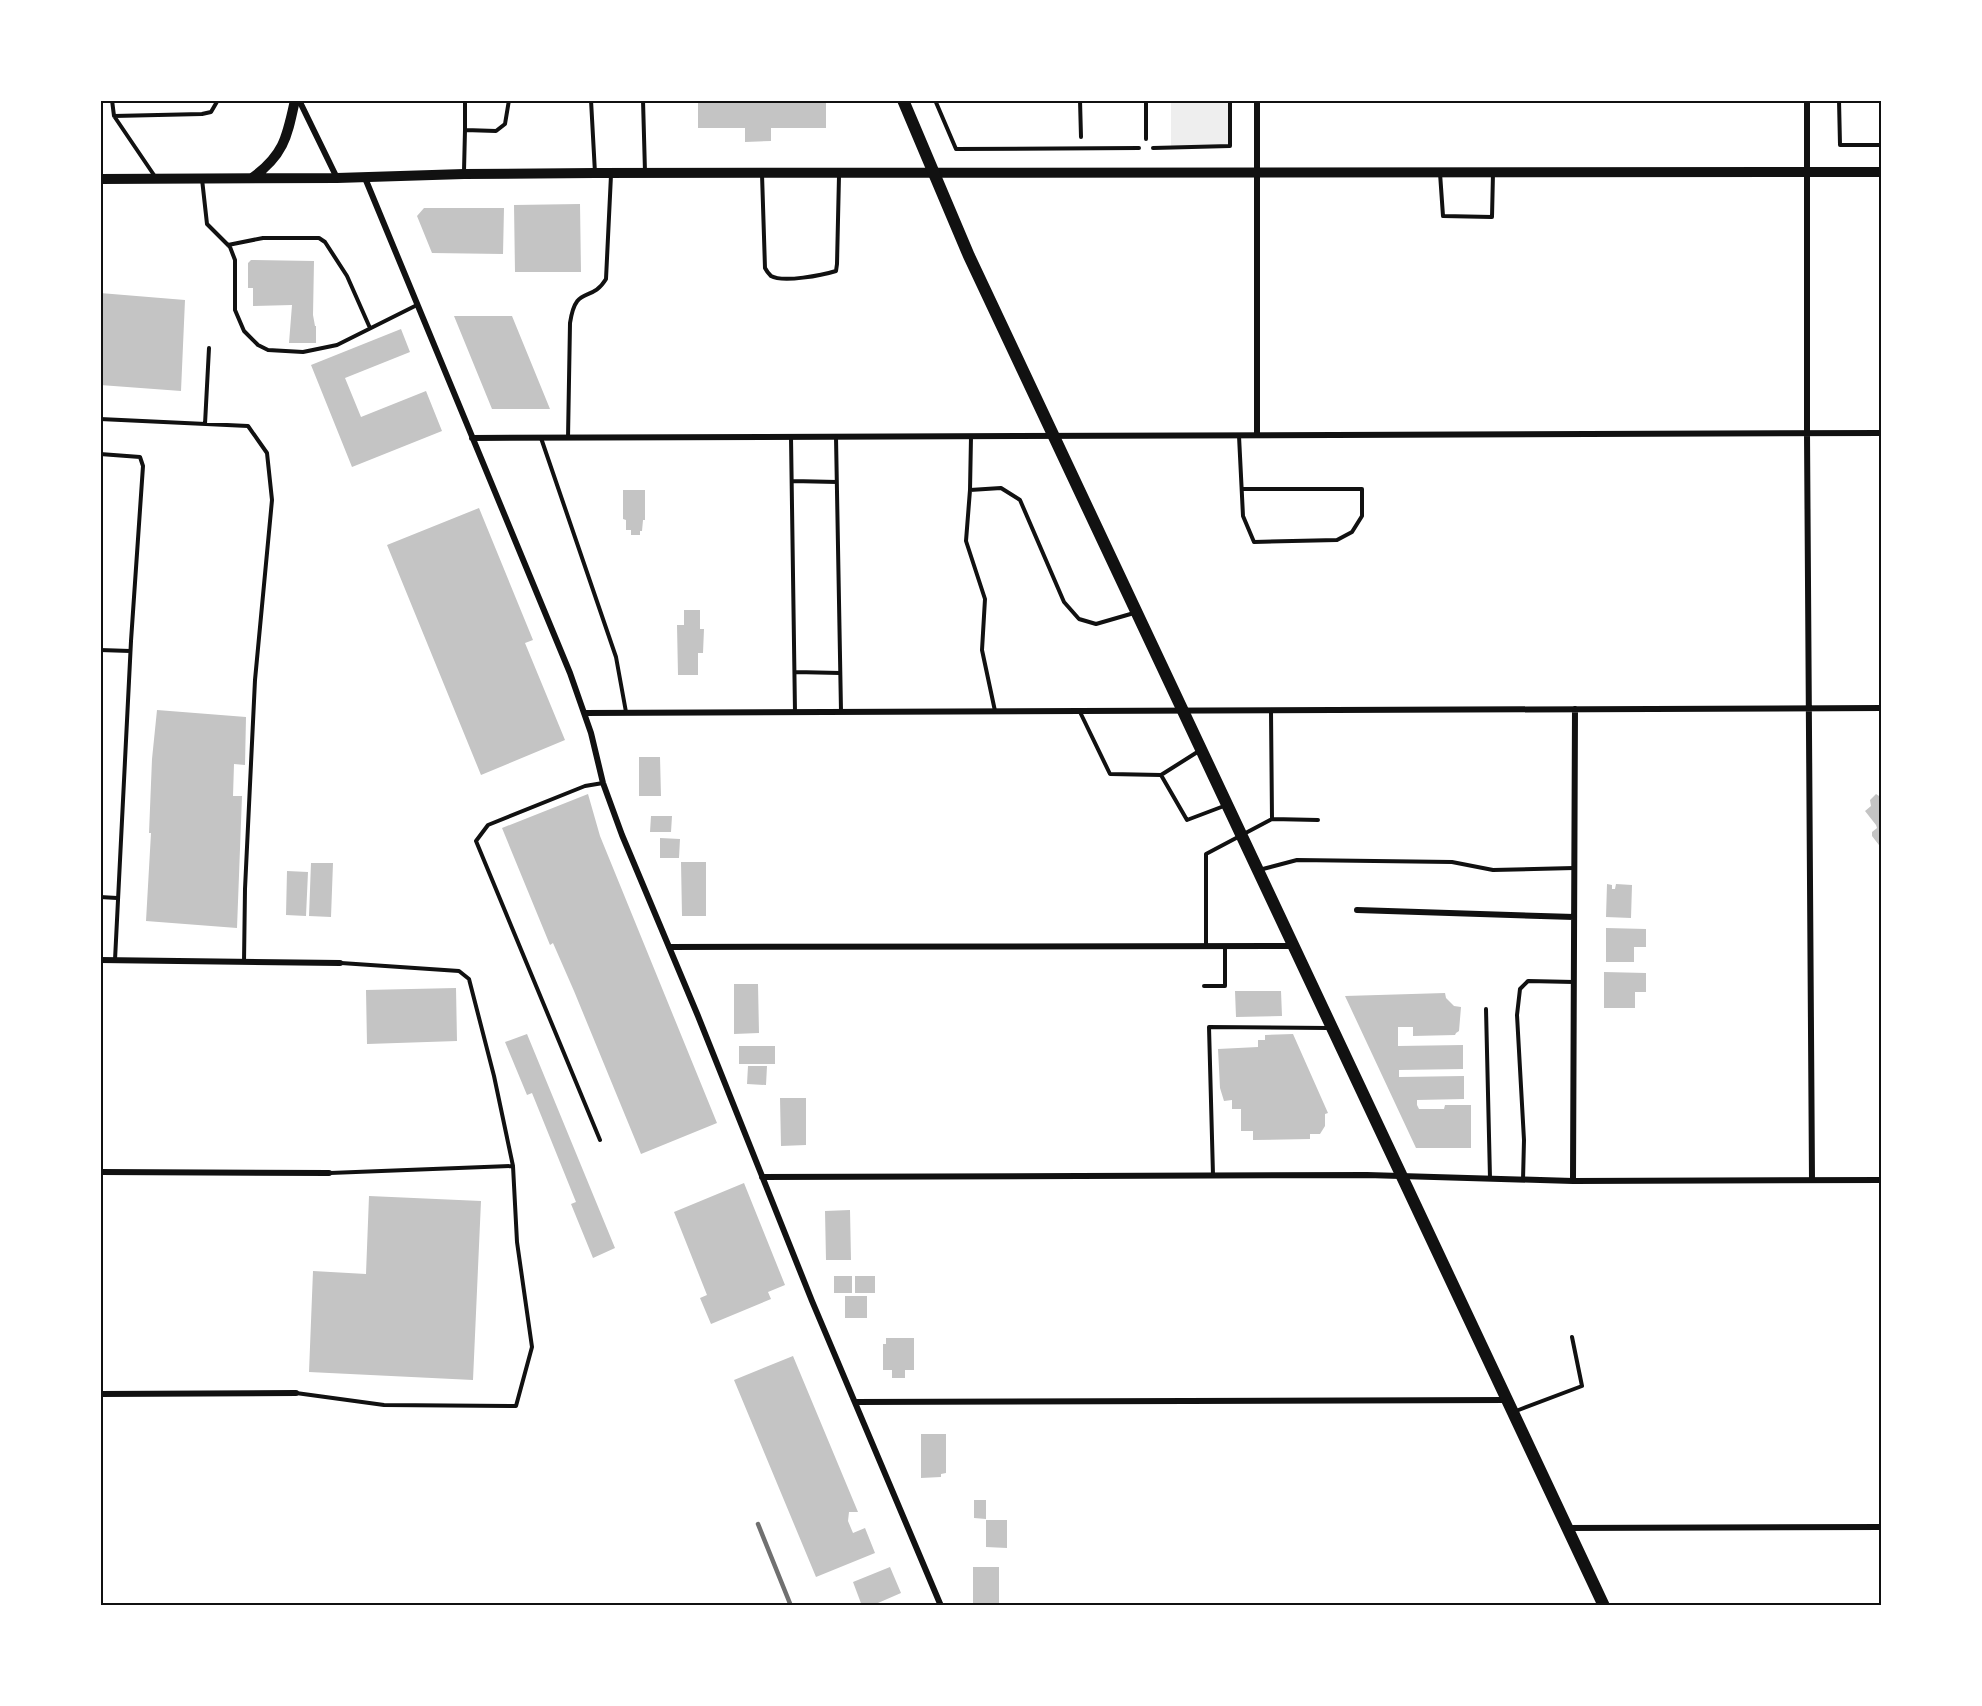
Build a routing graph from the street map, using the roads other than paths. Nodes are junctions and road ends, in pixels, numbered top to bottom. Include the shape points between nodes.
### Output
1 (112, 100) edge
2 (218, 100) edge
3 (297, 100) edge
4 (465, 100) edge
5 (509, 100) edge
6 (591, 100) edge
7 (644, 100) edge
8 (903, 100) edge
9 (1080, 100) edge
10 (1146, 100) edge
11 (1257, 100) edge
12 (1807, 100) edge
13 (114, 116) junction
14 (465, 130) junction
15 (1081, 136) dead end
16 (1146, 139) dead end
17 (933, 172) junction
18 (1257, 172) junction
19 (1440, 172) junction
20 (1493, 172) junction
21 (1807, 172) junction
22 (1881, 172) edge
23 (595, 173) junction
24 (645, 173) junction
25 (762, 173) junction
26 (839, 173) junction
27 (464, 174) junction
28 (612, 174) junction
29 (156, 178) junction
30 (202, 178) junction
31 (252, 178) junction
32 (337, 178) junction
33 (366, 178) junction
34 (100, 179) edge
35 (227, 245) junction
36 (417, 305) junction
37 (370, 328) junction
38 (210, 348) dead end
39 (100, 420) edge
40 (205, 424) junction
41 (1807, 433) junction
42 (1881, 433) edge
43 (1239, 435) junction
44 (1257, 435) junction
45 (971, 436) junction
46 (1054, 436) junction
47 (791, 437) junction
48 (836, 437) junction
49 (472, 438) junction
50 (541, 438) junction
51 (568, 438) junction
52 (100, 454) edge
53 (792, 481) junction
54 (837, 482) junction
55 (1242, 489) junction
56 (970, 490) junction
57 (1137, 612) junction
58 (100, 650) edge
59 (130, 651) junction
60 (795, 672) junction
61 (840, 673) junction
62 (1809, 708) junction
63 (1881, 708) edge
64 (1575, 709) junction
65 (1271, 710) junction
66 (995, 711) junction
67 (1080, 711) junction
68 (1183, 711) junction
69 (795, 712) junction
70 (841, 712) junction
71 (584, 713) junction
72 (626, 713) junction
73 (1202, 750) junction
74 (1161, 774) junction
75 (603, 783) junction
76 (1227, 805) junction
77 (1272, 819) junction
78 (1318, 820) dead end
79 (1241, 835) junction
80 (1574, 868) junction
81 (1258, 870) junction
82 (100, 897) edge
83 (117, 898) junction
84 (1357, 910) dead end
85 (1574, 917) junction
86 (1206, 946) junction
87 (1225, 946) junction
88 (1293, 946) junction
89 (669, 947) junction
90 (100, 960) edge
91 (115, 960) junction
92 (244, 962) junction
93 (340, 963) joint
94 (1574, 982) junction
95 (1204, 986) dead end
96 (1486, 1009) dead end
97 (1332, 1028) junction
98 (600, 1140) dead end
99 (513, 1166) junction
100 (100, 1172) edge
101 (329, 1173) joint
102 (1213, 1175) junction
103 (1401, 1176) junction
104 (762, 1177) junction
105 (1490, 1179) junction
106 (1523, 1180) junction
107 (1812, 1180) junction
108 (1881, 1180) edge
109 (1573, 1181) junction
110 (1572, 1337) dead end
111 (296, 1393) joint
112 (100, 1394) edge
113 (1507, 1400) junction
114 (855, 1402) junction
115 (1513, 1413) junction
116 (1881, 1527) edge
117 (1566, 1528) junction
118 (941, 1605) edge
119 (1604, 1605) edge

1 - 13 lane
2 - 13 lane via 211,112 202,114
3 - 31 main road via 282,147
3 - 32 street
4 - 14 lane
5 - 14 lane via 505,124 496,130
6 - 23 lane
7 - 24 lane
8 - 17 main road
9 - 15 lane
10 - 16 lane
11 - 18 street
12 - 21 street
13 - 29 lane
14 - 27 lane
17 - 18 main road
17 - 26 main road
17 - 46 main road
18 - 19 main road
18 - 44 street
19 - 20 main road
19 - 20 lane via 1443,216 1492,217
20 - 21 main road
21 - 22 main road
21 - 41 street
23 - 27 main road
23 - 28 main road
24 - 25 main road
24 - 28 main road
25 - 26 main road
25 - 26 lane via 765,268 778,278 836,271
27 - 33 main road
28 - 51 lane via 606,279 600,289 581,296 573,305 570,322
29 - 30 main road
29 - 34 main road
30 - 31 main road
30 - 35 lane via 207,225
31 - 32 main road
32 - 33 main road
33 - 36 street
35 - 37 lane via 263,238 319,238 347,276
35 - 37 lane via 235,260 235,310 244,331 258,345 268,350 303,352 337,345
36 - 37 lane
36 - 49 street
38 - 40 lane
39 - 40 lane
40 - 92 lane via 248,426 267,453 272,500 255,680
41 - 42 street
41 - 44 street
41 - 62 street
43 - 44 street
43 - 46 street
43 - 55 lane
45 - 46 street
45 - 48 street
45 - 56 lane
46 - 57 main road
47 - 48 street
47 - 51 street
47 - 53 lane
48 - 54 lane
49 - 50 street
49 - 71 street
50 - 51 street
50 - 72 lane via 616,657
52 - 59 lane via 140,457 143,466
53 - 54 lane
53 - 60 lane
54 - 61 lane
55 - 55 lane via 1243,516 1254,542 1337,540 1352,532 1362,516 1362,489
56 - 57 lane via 1001,488 1020,501 1064,602 1079,619 1096,624
56 - 66 lane via 966,541 985,599 982,650
57 - 68 main road
58 - 59 lane
59 - 83 lane
60 - 61 lane
60 - 69 lane
61 - 70 lane
62 - 63 street
62 - 64 street
62 - 107 street
64 - 65 street
64 - 80 street
65 - 68 street
65 - 77 lane
66 - 67 street
66 - 70 street
67 - 68 street
67 - 74 lane via 1110,774
68 - 73 main road
69 - 70 street
69 - 72 street
71 - 72 street
71 - 75 street
73 - 74 lane
73 - 76 main road
74 - 76 lane via 1187,820
75 - 89 street
75 - 98 lane via 585,786 488,825 476,841
76 - 79 main road
77 - 78 lane
77 - 79 lane
79 - 81 main road
79 - 86 lane via 1206,854
80 - 81 lane via 1493,870 1452,862 1297,860
80 - 85 street
81 - 88 main road
82 - 83 lane
83 - 91 lane
84 - 85 street
85 - 94 street
86 - 87 street
86 - 89 street
87 - 88 street
87 - 95 lane via 1225,986
88 - 97 main road
89 - 104 street
90 - 91 street
91 - 92 street
92 - 93 street
93 - 99 lane via 459,970 469,980
94 - 106 lane via 1528,981 1520,989 1516,1015
94 - 109 street
96 - 105 lane
97 - 102 lane via 1209,1027
97 - 103 main road
99 - 101 lane
99 - 111 lane via 517,1242 532,1347 516,1406 384,1405
100 - 101 street
102 - 103 street
102 - 104 street
103 - 105 street
103 - 113 main road
104 - 114 street
105 - 106 street
106 - 109 street
107 - 108 street
107 - 109 street
110 - 115 lane via 1582,1386
111 - 112 street
113 - 114 street
113 - 115 main road
114 - 118 street
115 - 117 main road
116 - 117 street
117 - 119 main road

